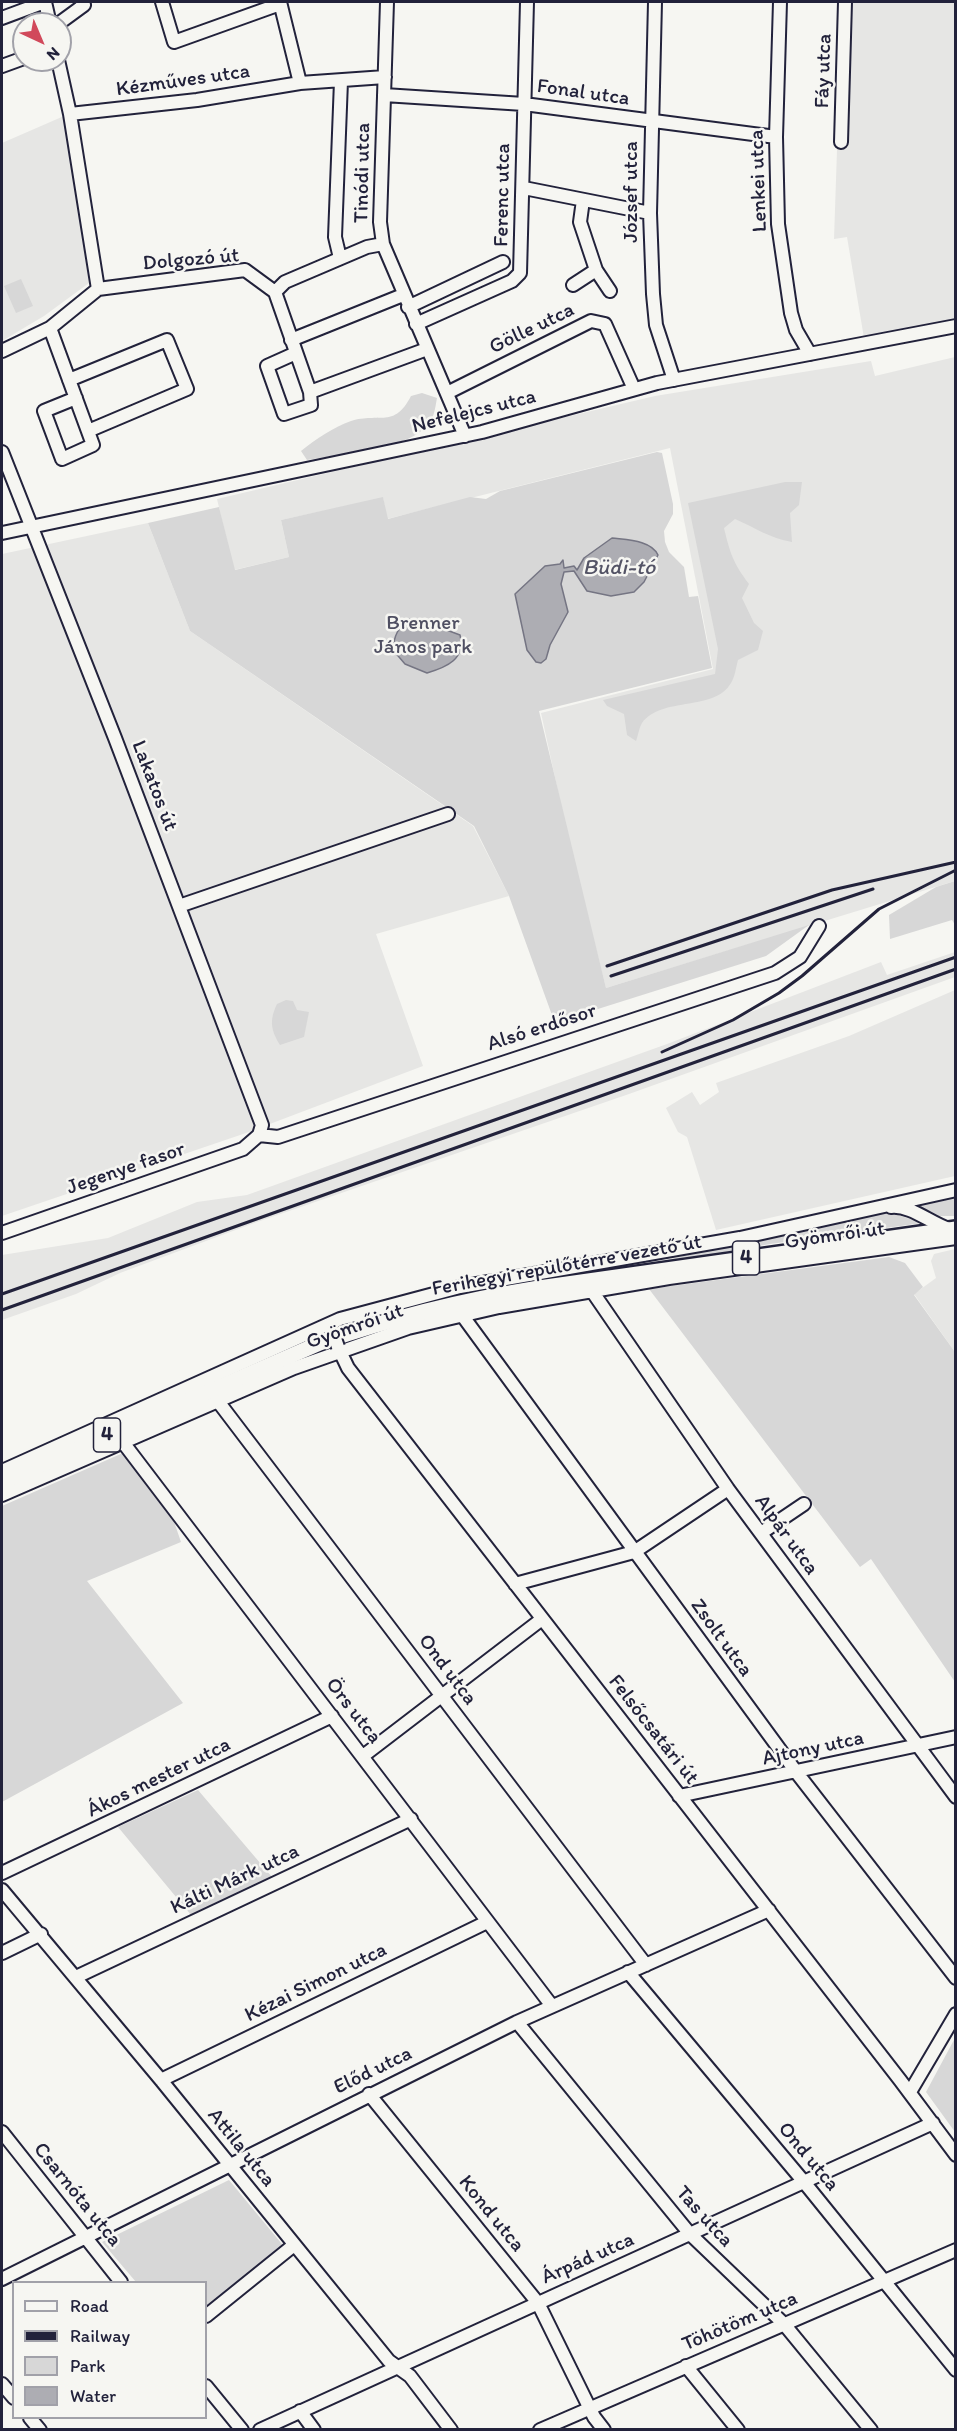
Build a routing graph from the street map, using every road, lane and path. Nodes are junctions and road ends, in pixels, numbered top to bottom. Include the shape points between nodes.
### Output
1 (45, 2) edge
2 (82, 2) edge
3 (162, 2) edge
4 (387, 2) edge
5 (527, 2) edge
6 (655, 2) edge
7 (780, 2) edge
8 (845, 2) edge
9 (280, 3) edge
10 (72, 14) edge
11 (2, 18) edge
12 (61, 72) edge
13 (385, 77) junction
14 (341, 81) junction
15 (300, 83) junction
16 (384, 95) junction
17 (524, 104) junction
18 (70, 114) junction
19 (652, 122) junction
20 (776, 137) junction
21 (841, 142) dead end
22 (524, 188) junction
23 (583, 200) junction
24 (650, 213) junction
25 (383, 244) junction
26 (340, 258) junction
27 (503, 262) dead end
28 (596, 270) junction
29 (573, 285) dead end
30 (98, 289) junction
31 (610, 291) dead end
32 (275, 292) junction
33 (403, 295) junction
34 (408, 307) junction
35 (416, 324) junction
36 (956, 326) edge
37 (50, 328) junction
38 (291, 340) junction
39 (427, 349) junction
40 (2, 351) edge
41 (296, 353) junction
42 (810, 354) junction
43 (69, 380) junction
44 (674, 380) junction
45 (634, 389) junction
46 (310, 392) junction
47 (447, 393) junction
48 (76, 398) junction
49 (88, 431) junction
50 (465, 436) junction
51 (2, 452) edge
52 (30, 526) junction
53 (2, 533) edge
54 (448, 814) dead end
55 (179, 906) junction
56 (819, 926) dead end
57 (259, 1135) junction
58 (956, 1190) edge
59 (866, 1210) junction
60 (955, 1232) edge
61 (2, 1233) edge
62 (592, 1290) junction
63 (462, 1315) junction
64 (331, 1326) junction
65 (339, 1350) junction
66 (217, 1400) junction
67 (122, 1441) junction
68 (2, 1471) edge
69 (2, 1482) edge
70 (728, 1489) junction
71 (2, 1495) edge
72 (804, 1504) dead end
73 (760, 1533) junction
74 (634, 1552) junction
75 (515, 1584) junction
76 (542, 1619) junction
77 (443, 1697) junction
78 (332, 1716) junction
79 (956, 1737) edge
80 (916, 1746) junction
81 (363, 1756) junction
82 (797, 1773) junction
83 (679, 1796) junction
84 (956, 1797) edge
85 (411, 1819) junction
86 (2, 1873) edge
87 (2, 1890) edge
88 (769, 1910) junction
89 (487, 1922) junction
90 (40, 1934) junction
91 (2, 1953) edge
92 (646, 1965) junction
93 (628, 1972) junction
94 (76, 1977) junction
95 (956, 1978) edge
96 (552, 2006) junction
97 (956, 2014) edge
98 (517, 2022) junction
99 (161, 2080) junction
100 (910, 2092) junction
101 (369, 2094) junction
102 (933, 2123) junction
103 (2, 2132) edge
104 (956, 2155) edge
105 (229, 2164) junction
106 (804, 2182) junction
107 (690, 2234) junction
108 (85, 2237) junction
109 (294, 2245) junction
110 (956, 2250) edge
111 (2, 2279) edge
112 (119, 2281) edge
113 (885, 2281) junction
114 (538, 2303) junction
115 (207, 2315) edge
116 (784, 2324) junction
117 (686, 2366) junction
118 (398, 2367) junction
119 (956, 2370) edge
120 (2, 2384) edge
121 (207, 2387) edge
122 (12, 2396) edge
123 (590, 2408) junction
124 (300, 2411) junction
125 (242, 2430) edge
126 (260, 2430) edge
127 (314, 2430) edge
128 (452, 2430) edge
129 (540, 2430) edge
130 (604, 2430) edge
131 (738, 2430) edge
132 (871, 2430) edge

1 - 11 street
2 - 10 street via 84,5
3 - 9 street via 174,42
4 - 13 street, Tinódi utca
5 - 17 street, Ferenc utca
6 - 19 street, József utca
7 - 20 street, Lenkei utca
8 - 21 street, Fáy utca
9 - 15 street
12 - 18 street
13 - 14 street, Kézműves utca
13 - 16 street, Tinódi utca
14 - 15 street, Kézműves utca
14 - 26 street via 335,237
15 - 18 street, Kézműves utca via 197,100
16 - 17 street, Fonal utca
16 - 25 street, Tinódi utca via 380,222
17 - 19 street, Fonal utca
17 - 22 street, Ferenc utca
18 - 30 street
19 - 20 street, Fonal utca
19 - 24 street, József utca
20 - 42 street, Lenkei utca via 778,224 791,313
22 - 23 street
22 - 35 street, Ferenc utca via 519,276
23 - 24 street
23 - 28 street via 580,222
24 - 44 street, József utca via 656,325
25 - 26 street
25 - 33 street, Tinódi utca
26 - 32 street via 285,282
27 - 34 street
28 - 29 street
28 - 31 street
30 - 32 street, Dolgozó út via 245,270
30 - 37 street
32 - 38 street
33 - 34 street, Tinódi utca
33 - 38 street
34 - 35 street, Tinódi utca
35 - 39 street, Tinódi utca
36 - 42 street, Nefelejcs utca
37 - 40 street
37 - 43 street
38 - 41 street
39 - 46 street
39 - 47 street, Tinódi utca
41 - 46 street
41 - 46 street via 267,366 284,414 311,405
42 - 44 street, Nefelejcs utca
43 - 48 street
43 - 49 street via 167,340 187,389
44 - 45 street, Nefelejcs utca
45 - 47 street, Gölle utca via 611,333 605,324 591,321
45 - 50 street, Nefelejcs utca
47 - 50 street, Tinódi utca
48 - 49 street
48 - 49 street via 44,411 62,459 93,445
50 - 52 street, Nefelejcs utca
51 - 52 street, Lakatos út
52 - 53 street, Nefelejcs utca
52 - 55 street, Lakatos út
54 - 55 street
55 - 57 street, Lakatos út via 259,1113
56 - 57 street, Alsó erdősor via 806,951 775,973 278,1137
57 - 61 street, Jegenye fasor via 243,1149
58 - 59 street, Gyömrői út
59 - 60 street, Gyömrői út via 897,1207
59 - 64 street, Gyömrői út via 638,1257 460,1287
60 - 62 street, Gyömrői út
60 - 69 main road, Ferihegyi repülőtérre vezető út / 4 via 539,1288 370,1325 298,1352
62 - 63 street, Gyömrői út
62 - 70 street, Alpár utca
63 - 65 street, Gyömrői út
63 - 74 street, Zsolt utca
64 - 65 street, Felsőcsatári út, bridge
64 - 68 street, Gyömrői út
65 - 66 street, Gyömrői út
65 - 75 street, Felsőcsatári út via 348,1368
66 - 67 street, Gyömrői út
66 - 77 street, Ond utca
67 - 71 street, Gyömrői út
67 - 78 street, Örs utca
70 - 73 street, Alpár utca
70 - 74 street
72 - 73 street
73 - 80 street, Alpár utca
74 - 75 street
74 - 82 street, Zsolt utca
75 - 76 street, Felsőcsatári út
76 - 77 street
76 - 83 street, Felsőcsatári út
77 - 81 street
77 - 92 street, Ond utca
78 - 81 street, Örs utca
78 - 86 street, Ákos mester utca
79 - 80 street, Ajtony utca
80 - 82 street, Ajtony utca
80 - 84 street, Alpár utca
81 - 85 street, Örs utca
82 - 83 street, Ajtony utca
82 - 95 street, Zsolt utca
83 - 88 street, Felsőcsatári út
85 - 89 street, Örs utca
85 - 94 street, Kálti Márk utca
87 - 90 street, Attila utca
88 - 92 street, Előd utca
88 - 100 street, Felsőcsatári út
89 - 96 street, Örs utca
89 - 99 street, Kézai Simon utca
90 - 91 street
90 - 94 street, Attila utca
92 - 93 street, Előd utca
93 - 96 street, Előd utca
93 - 106 street, Ond utca
94 - 99 street, Attila utca
96 - 98 street, Előd utca
97 - 100 street
98 - 101 street, Előd utca
98 - 107 street, Tas utca
99 - 105 street, Attila utca
100 - 102 street, Felsőcsatári út
101 - 105 street, Előd utca
101 - 114 street, Kond utca
102 - 104 street, Felsőcsatári út
102 - 106 street, Árpád utca
103 - 108 street, Csarnóta utca
105 - 108 street, Előd utca
105 - 109 street, Attila utca
106 - 107 street, Árpád utca
106 - 113 street, Ond utca
107 - 114 street, Árpád utca
107 - 116 street, Tas utca
108 - 111 street, Előd utca
108 - 112 street, Csarnóta utca
109 - 115 street
109 - 118 street, Attila utca
110 - 113 street, Töhötöm utca
113 - 116 street, Töhötöm utca
113 - 119 street, Ond utca
114 - 118 street, Árpád utca
114 - 123 street, Kond utca
116 - 117 street, Töhötöm utca
116 - 132 street, Tas utca
117 - 123 street, Töhötöm utca
117 - 131 street
118 - 124 street, Árpád utca
118 - 128 street, Attila utca via 410,2376
120 - 122 street
121 - 125 street
123 - 129 street, Töhötöm utca
123 - 130 street, Kond utca
124 - 126 street, Árpád utca
124 - 127 street

